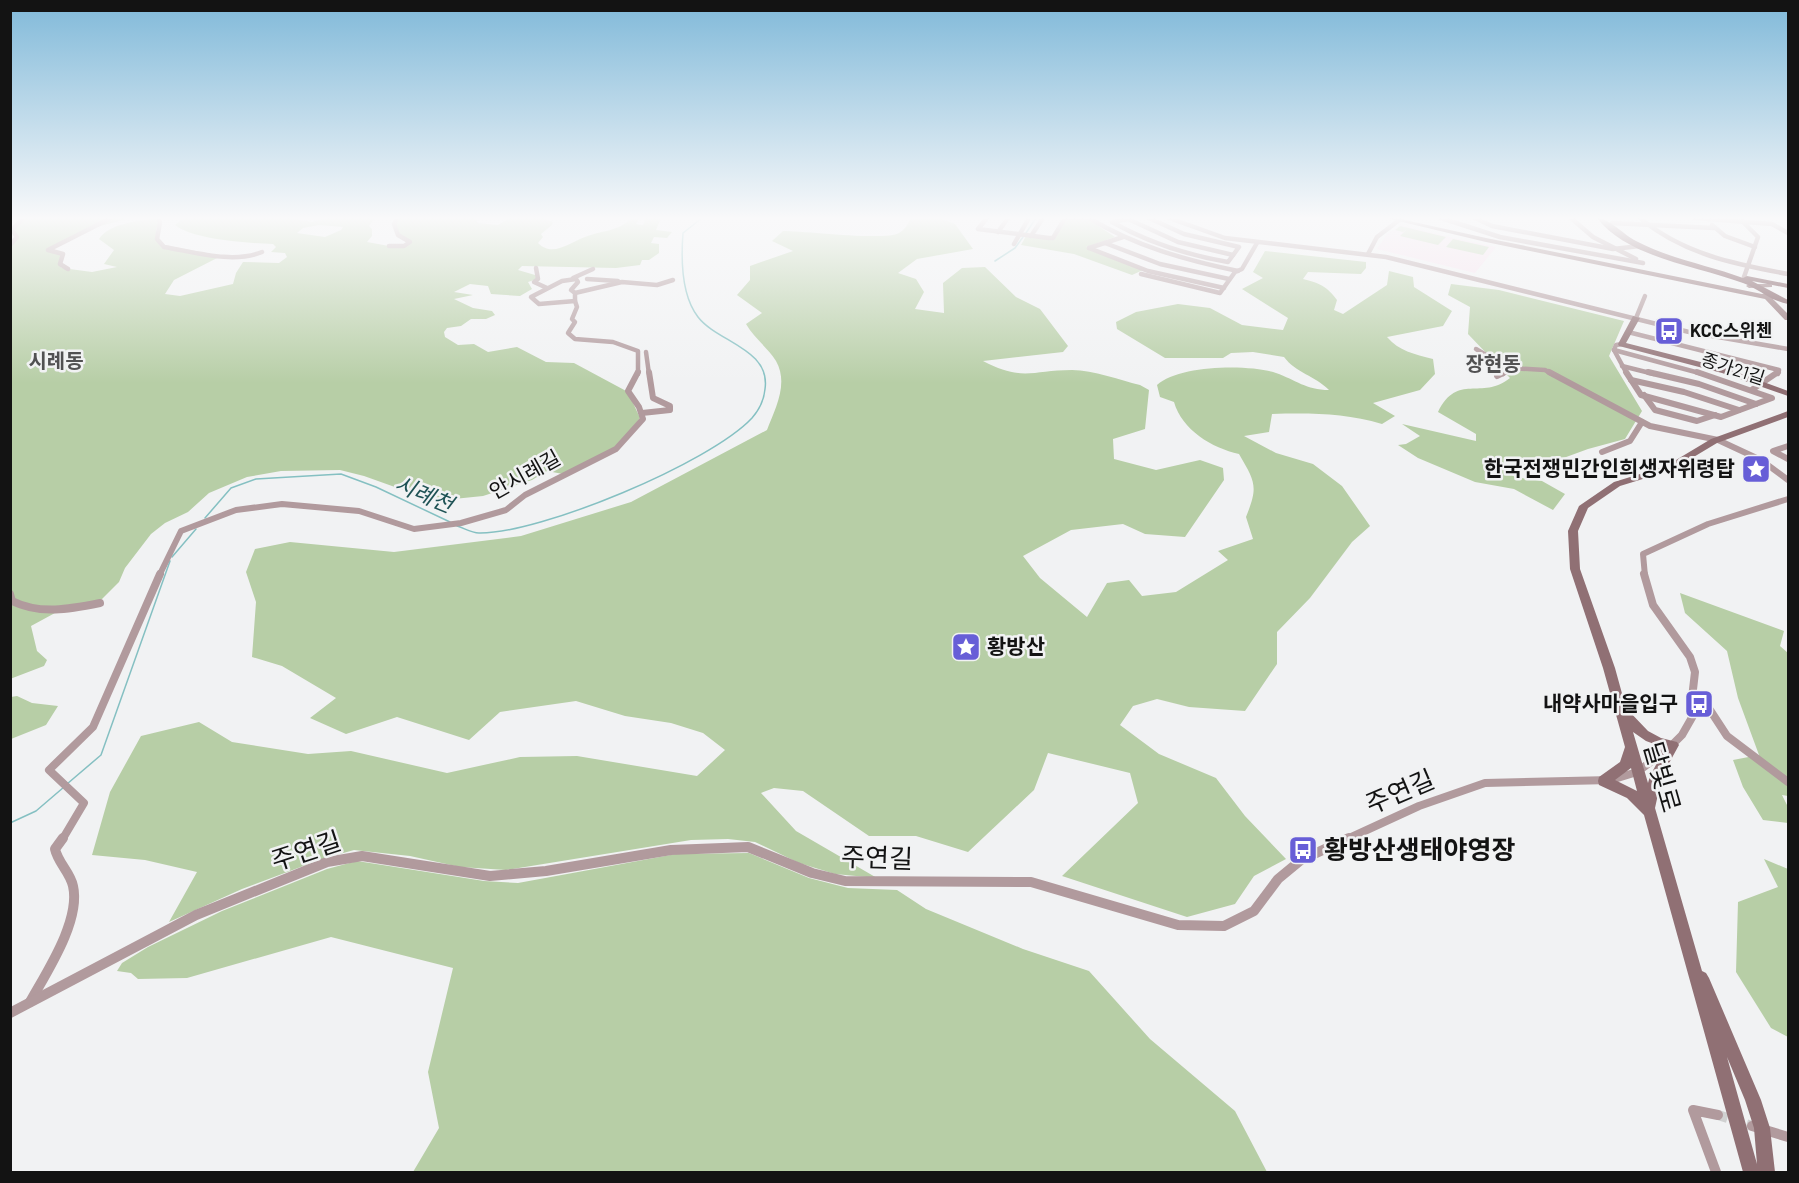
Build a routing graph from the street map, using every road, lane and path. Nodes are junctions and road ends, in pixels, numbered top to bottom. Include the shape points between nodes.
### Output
1 (537, 273) edge
2 (584, 273) edge
3 (1142, 273) edge
4 (1162, 273) edge
5 (1202, 273) edge
6 (1236, 273) edge
7 (1448, 273) edge
8 (1662, 273) edge
9 (1671, 273) edge
10 (1713, 273) edge
11 (1731, 273) edge
12 (1745, 273) edge
13 (1744, 277) junction
14 (573, 278) junction
15 (551, 279) dead end
16 (587, 279) dead end
17 (1229, 279) junction
18 (673, 280) dead end
19 (562, 281) junction
20 (623, 282) junction
21 (547, 288) junction
22 (1224, 288) junction
23 (1788, 288) edge
24 (1765, 290) junction
25 (575, 292) junction
26 (1645, 296) dead end
27 (575, 301) junction
28 (1787, 310) edge
29 (1636, 318) junction
30 (1628, 332) junction
31 (1622, 344) junction
32 (1476, 349) dead end
33 (1788, 349) edge
34 (1612, 350) junction
35 (646, 352) dead end
36 (1622, 366) junction
37 (1508, 368) junction
38 (1497, 376) dead end
39 (1631, 380) junction
40 (1764, 384) junction
41 (1753, 389) junction
42 (1788, 394) edge
43 (1643, 395) junction
44 (1756, 404) junction
45 (1739, 410) junction
46 (642, 414) junction
47 (1788, 414) edge
48 (1715, 415) junction
49 (1642, 422) junction
50 (1718, 440) junction
51 (1788, 446) edge
52 (1602, 452) dead end
53 (1788, 459) edge
54 (1788, 480) edge
55 (1788, 500) edge
56 (10, 594) edge
57 (100, 603) dead end
58 (1692, 698) junction
59 (1618, 703) junction
60 (1673, 745) junction
61 (1630, 748) junction
62 (1637, 772) junction
63 (1604, 781) junction
64 (1788, 782) edge
65 (1648, 812) junction
66 (1690, 957) junction
67 (30, 1002) junction
68 (10, 1012) edge
69 (1719, 1115) tunnel mouth
70 (1757, 1127) junction
71 (1788, 1137) edge
72 (1716, 1173) edge
73 (1751, 1173) edge
74 (1767, 1173) edge

1 - 21 street via 534,282
2 - 14 street
3 - 22 street via 1220,293
4 - 22 street
5 - 17 street
6 - 17 street
7 - 29 street
8 - 24 main road
9 - 24 main road
10 - 24 main road
11 - 13 main road
12 - 13 street
13 - 24 main road
14 - 19 street
14 - 25 street via 578,282 572,290
15 - 19 street
16 - 20 street
17 - 22 street
18 - 20 street via 657,287
19 - 21 street
20 - 25 street via 595,291
21 - 27 street via 531,299 538,304
23 - 24 main road
24 - 28 main road
24 - 28 main road
25 - 27 street
26 - 29 street
27 - 46 street via 575,322 568,333 571,337 614,342 638,351 639,371 628,391
29 - 30 main road
29 - 33 street via 1722,339
30 - 31 main road
30 - 40 street via 1779,370
31 - 34 street
31 - 40 main road
32 - 37 street
34 - 36 street
34 - 41 street, 종가21길
35 - 46 street via 653,398 670,406 670,410
36 - 39 street
36 - 44 street, 종가21길 via 1700,384
37 - 38 street
37 - 49 street via 1545,370
39 - 43 street
39 - 45 street, 종가21길
40 - 41 street
40 - 42 main road
41 - 44 street, 종가21길 via 1772,398
43 - 48 street, 종가21길
43 - 48 street via 1655,410 1697,421
44 - 45 street, 종가21길
45 - 48 street, 종가21길 via 1721,417
46 - 67 street, 안시례길 via 639,425 616,449 525,495 506,510 461,523 407,528 359,511 294,504 236,510 185,529 168,554 93,727 49,770 84,802 55,849 56,861 67,872 74,888 72,902 61,945
47 - 50 main road, 달빛로
49 - 50 street
49 - 52 street via 1630,441
50 - 54 street via 1761,460
50 - 59 main road, 달빛로 via 1677,464 1606,490 1584,506 1576,524 1575,569
51 - 53 street via 1773,452
55 - 58 street via 1708,524 1643,554 1642,567 1653,605 1693,664
56 - 57 street via 12,601 22,607 65,609
58 - 60 street, 주연길 via 1694,714
58 - 64 street via 1710,710 1727,736
59 - 60 main road via 1644,735
59 - 61 main road, 달빛로
60 - 62 street, 주연길
60 - 65 main road via 1656,776
61 - 62 main road, 달빛로
61 - 63 main road via 1626,765
62 - 63 street, 주연길
62 - 65 main road, 달빛로
63 - 65 main road via 1620,786 1640,800
63 - 67 street, 주연길 via 1507,781 1467,786 1308,856 1278,879 1254,911 1241,920 1211,928 1178,926 1031,882 845,881 812,873 748,847 671,850 501,875 468,874 379,857 348,857 196,915
65 - 66 main road, 달빛로
66 - 70 main road via 1714,1005
66 - 73 main road, 달빛로
67 - 68 street, 주연길
69 - 72 street via 1693,1110
70 - 71 street
70 - 74 main road

